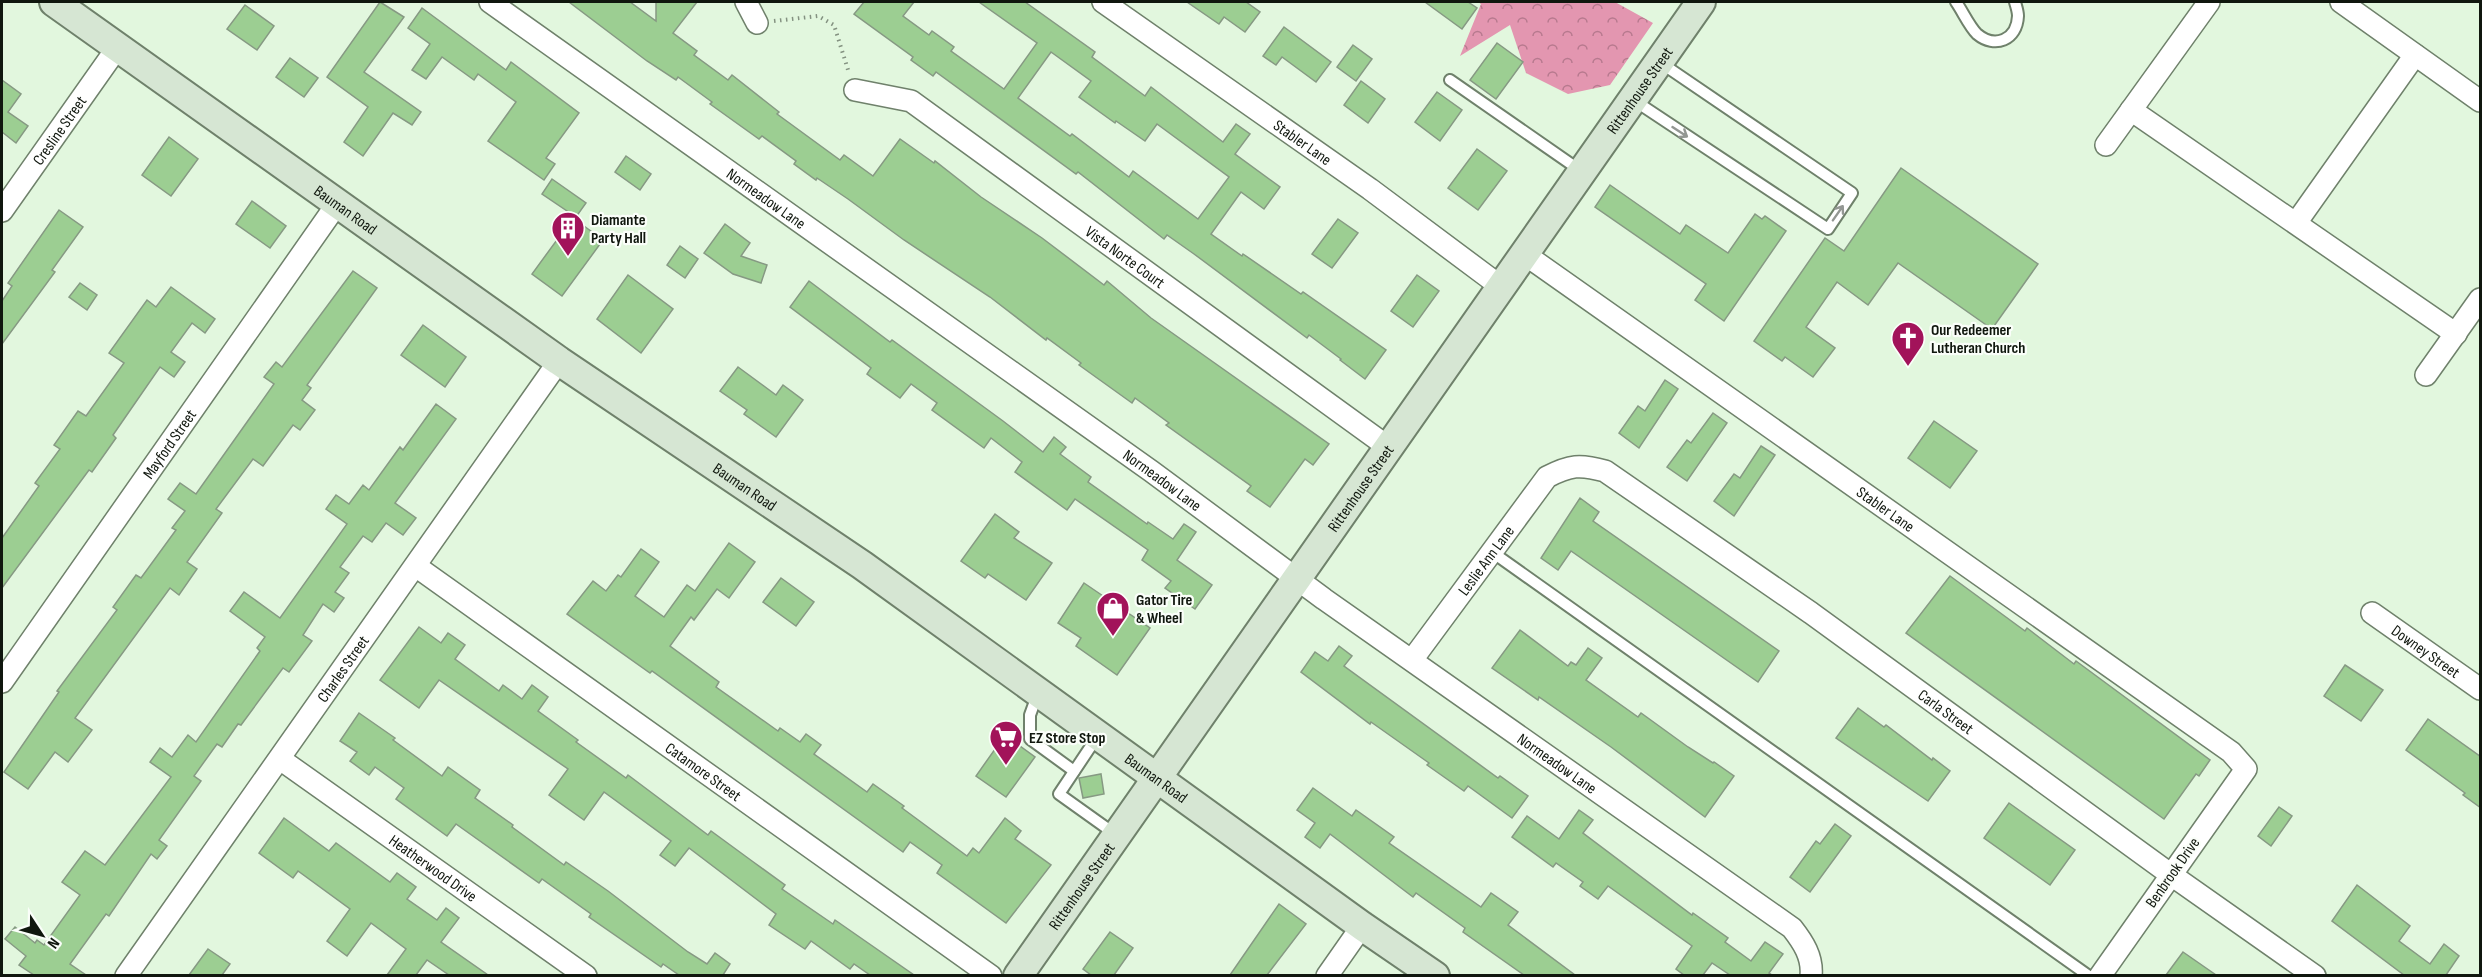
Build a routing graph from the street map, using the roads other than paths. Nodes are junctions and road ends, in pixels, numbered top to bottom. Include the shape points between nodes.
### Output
1 (54, 2) edge
2 (490, 2) edge
3 (746, 2) edge
4 (1103, 2) edge
5 (1701, 2) edge
6 (1956, 2) edge
7 (2015, 2) edge
8 (2209, 2) edge
9 (2341, 2) edge
10 (757, 23) road end
11 (117, 48) junction
12 (2415, 55) junction
13 (1659, 61) junction
14 (1450, 80) dead end
15 (855, 90) road end
16 (1632, 99) junction
17 (2481, 101) edge
18 (2131, 110) junction
19 (2106, 145) dead end
20 (1581, 171) junction
21 (337, 204) junction
22 (2, 211) edge
23 (2296, 223) junction
24 (1523, 254) junction
25 (1500, 286) junction
26 (2481, 299) edge
27 (2456, 334) junction
28 (560, 361) junction
29 (2427, 375) dead end
30 (1388, 447) junction
31 (1568, 466) joint
32 (1492, 552) junction
33 (417, 567) junction
34 (1296, 577) junction
35 (2372, 613) dead end
36 (1412, 660) junction
37 (2, 682) edge
38 (2481, 689) edge
39 (1039, 692) junction
40 (1098, 734) junction
41 (280, 759) junction
42 (2246, 769) joint
43 (1074, 771) junction
44 (1156, 777) junction
45 (1116, 835) junction
46 (2170, 874) junction
47 (1362, 926) junction
48 (126, 975) edge
49 (586, 975) edge
50 (991, 975) edge
51 (1018, 975) edge
52 (1327, 975) edge
53 (1435, 975) edge
54 (1811, 975) edge
55 (2089, 975) edge
56 (2100, 975) edge
57 (2314, 975) edge

1 - 11 street, Bauman Road
2 - 34 street, Normeadow Lane
3 - 10 street
4 - 25 street, Stabler Lane via 1370,189
5 - 13 street, Rittenhouse Street
6 - 7 lane via 1976,33 1998,43 2015,27
8 - 18 street
9 - 12 street
11 - 21 street, Bauman Road
11 - 22 street, Cresline Street
12 - 17 street
12 - 23 street
13 - 16 street, Rittenhouse Street
16 -> 13 lane via 1828,229 1852,193
14 - 20 lane
15 - 30 street, Vista Norte Court via 911,101
16 - 20 street, Rittenhouse Street
18 - 19 street
18 - 23 street
20 - 24 street, Rittenhouse Street
21 - 28 street, Bauman Road
21 - 37 street, Mayford Street
23 - 27 street
24 - 25 street, Rittenhouse Street
24 - 42 street, Stabler Lane via 2231,752
25 - 30 street, Rittenhouse Street
26 - 27 street
27 - 29 street
28 - 33 street, Charles Street
28 - 39 street, Bauman Road via 862,565
30 - 34 street, Rittenhouse Street
31 - 32 street, Leslie Ann Lane via 1547,477
31 - 46 street, Carla Street via 1605,471 1811,613
32 - 36 street, Leslie Ann Lane
32 - 55 lane
33 - 41 street, Charles Street
33 - 50 street, Catamore Street
34 - 36 street, Normeadow Lane
34 - 44 street, Rittenhouse Street
35 - 38 street, Downey Street
36 - 54 street, Normeadow Lane via 1792,928 1805,945
39 - 40 street, Bauman Road
39 - 43 lane via 1030,715 1030,739
40 - 43 lane
40 - 44 street, Bauman Road
41 - 48 street, Charles Street
41 - 49 street, Heatherwood Drive
42 - 46 street, Benbrook Drive
43 - 45 lane via 1059,794
44 - 45 street, Rittenhouse Street
44 - 47 street, Bauman Road
45 - 51 street, Rittenhouse Street
46 - 56 street, Benbrook Drive
46 - 57 street, Carla Street
47 - 52 street
47 - 53 street, Bauman Road

